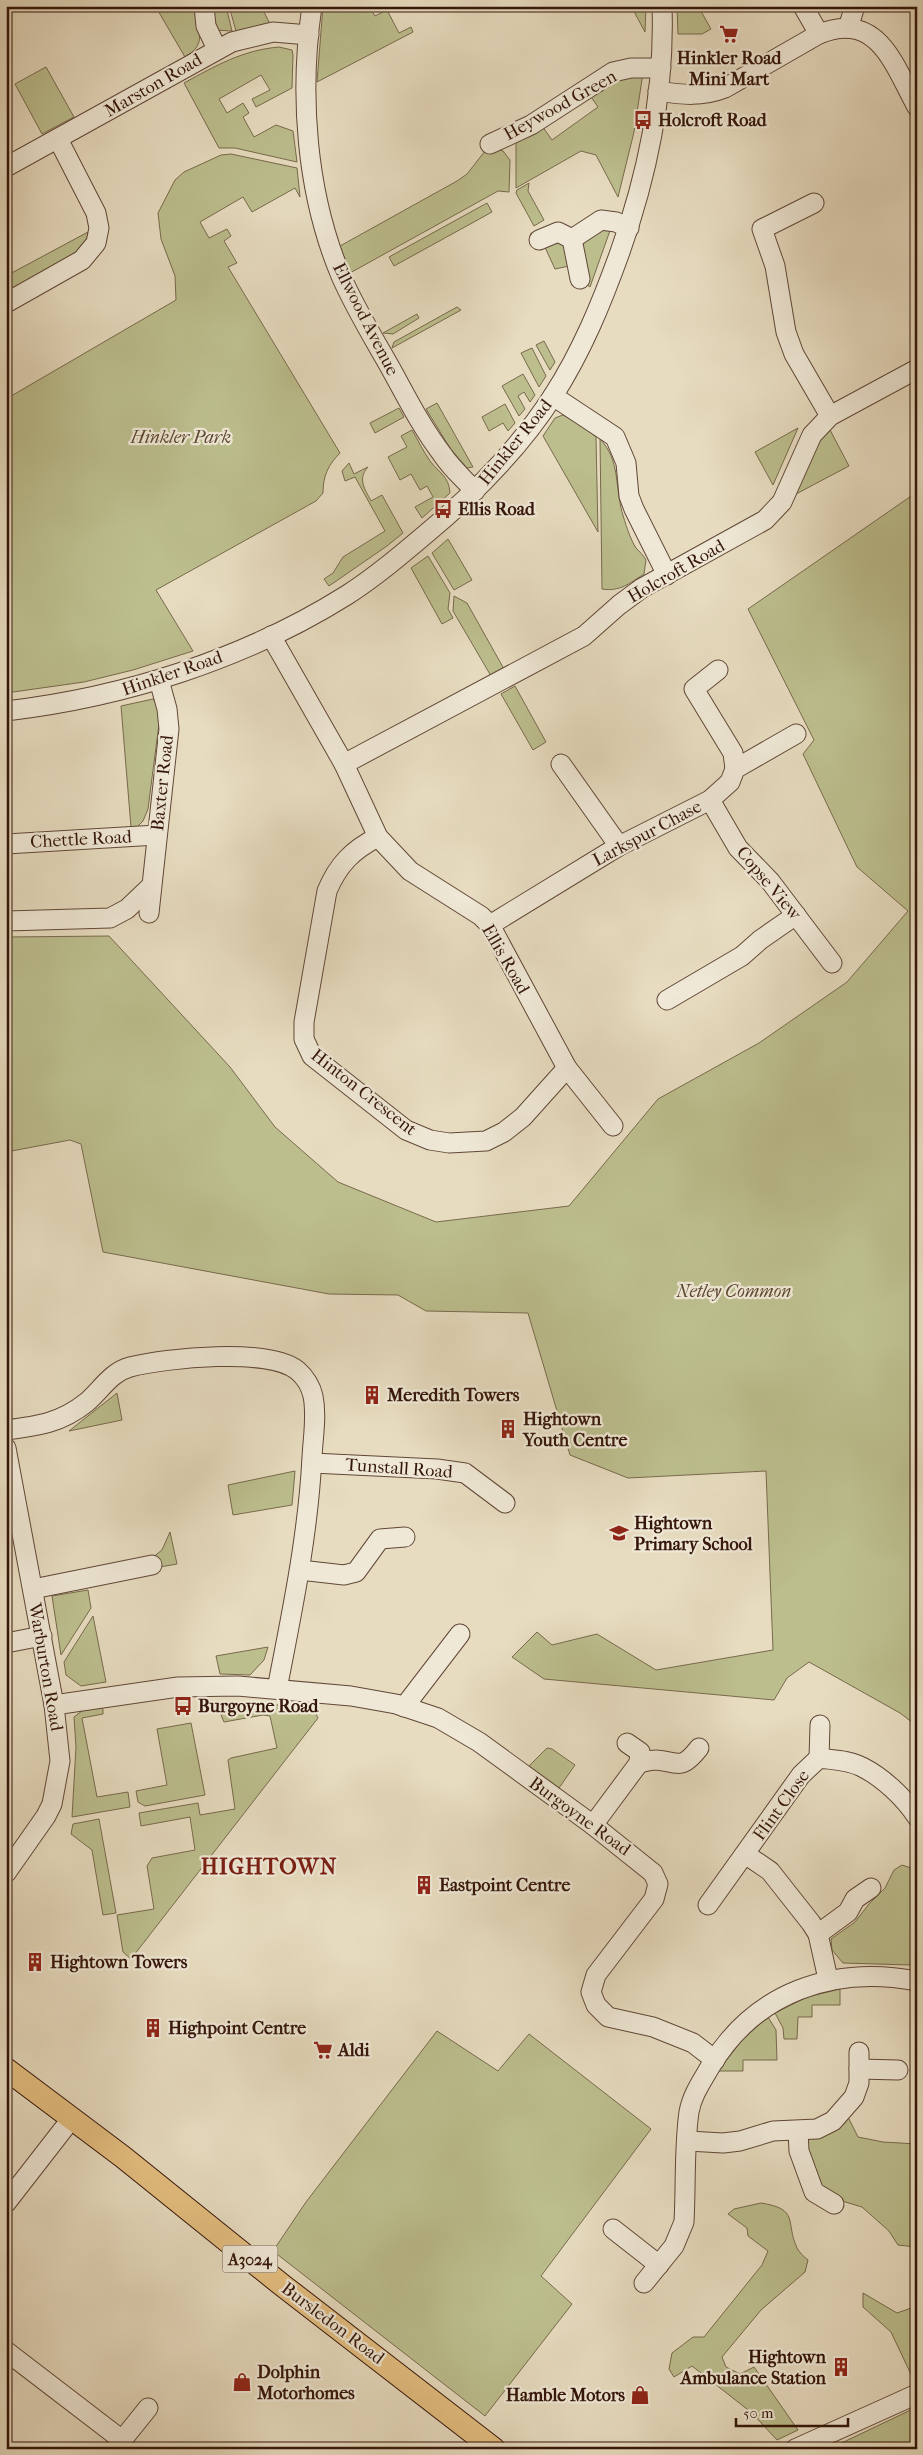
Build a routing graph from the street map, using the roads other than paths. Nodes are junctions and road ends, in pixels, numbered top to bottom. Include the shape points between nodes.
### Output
1 (204, 6) edge
2 (312, 6) edge
3 (662, 6) edge
4 (803, 6) edge
5 (855, 6) edge
6 (848, 28) junction
7 (819, 34) junction
8 (309, 35) junction
9 (218, 49) junction
10 (661, 68) junction
11 (658, 91) junction
12 (917, 107) edge
13 (58, 139) junction
14 (490, 144) dead end
15 (6, 167) edge
16 (814, 203) dead end
17 (629, 228) junction
18 (542, 236) dead end
19 (572, 239) junction
20 (580, 279) dead end
21 (6, 303) edge
22 (917, 368) edge
23 (553, 396) junction
24 (830, 416) junction
25 (475, 491) junction
26 (667, 575) junction
27 (271, 636) junction
28 (718, 670) dead end
29 (159, 680) junction
30 (6, 711) edge
31 (796, 734) dead end
32 (344, 764) junction
33 (561, 764) dead end
34 (735, 770) junction
35 (710, 800) junction
36 (157, 835) junction
37 (378, 837) junction
38 (6, 844) edge
39 (619, 846) junction
40 (150, 887) junction
41 (149, 913) dead end
42 (796, 915) junction
43 (6, 921) edge
44 (490, 925) junction
45 (832, 963) dead end
46 (667, 1000) dead end
47 (567, 1068) junction
48 (613, 1126) dead end
49 (6, 1430) edge
50 (6, 1448) edge
51 (312, 1462) junction
52 (505, 1504) dead end
53 (405, 1537) dead end
54 (152, 1565) dead end
55 (300, 1570) junction
56 (33, 1589) junction
57 (460, 1634) dead end
58 (42, 1636) junction
59 (6, 1643) edge
60 (277, 1689) junction
61 (54, 1705) junction
62 (404, 1707) junction
63 (820, 1725) dead end
64 (627, 1743) dead end
65 (699, 1748) dead end
66 (819, 1758) junction
67 (639, 1763) junction
68 (915, 1811) edge
69 (593, 1825) junction
70 (745, 1854) junction
71 (6, 1873) edge
72 (871, 1888) dead end
73 (708, 1905) dead end
74 (818, 1934) junction
75 (828, 1980) junction
76 (917, 1980) edge
77 (715, 2060) junction
78 (6, 2069) edge
79 (898, 2070) dead end
80 (72, 2118) junction
81 (798, 2131) junction
82 (688, 2141) junction
83 (6, 2203) edge
84 (834, 2204) dead end
85 (613, 2229) dead end
86 (659, 2265) junction
87 (644, 2283) dead end
88 (6, 2351) edge
89 (917, 2394) edge
90 (148, 2408) dead end
91 (118, 2444) edge
92 (494, 2449) edge
93 (795, 2449) edge

1 - 9 street via 206,26
2 - 8 street, Ellwood Avenue
3 - 10 street, Hinkler Road
4 - 7 street
5 - 6 street
6 - 7 street via 834,28
6 - 12 street via 879,40
7 - 11 street via 709,95
8 - 9 street, Marston Road via 263,34 241,38
8 - 25 street, Ellwood Avenue via 306,93 310,143 322,215 337,265 423,426 442,455
9 - 13 street, Marston Road
10 - 11 street, Hinkler Road
10 - 14 street, Heywood Green via 613,72 531,125
11 - 17 street, Hinkler Road via 649,150
13 - 15 street, Marston Road
13 - 21 street via 96,213 99,228 96,243 82,260
16 - 24 street via 762,229 775,266 786,332 794,354
17 - 19 street via 601,220
17 - 23 street, Hinkler Road via 587,337
18 - 19 street via 558,232
19 - 20 street
22 - 24 street, Holcroft Road
23 - 25 street, Hinkler Road via 520,441
23 - 26 street via 615,437 626,463 634,509
24 - 26 street, Holcroft Road via 812,436 782,502 765,520
25 - 27 street, Hinkler Road via 394,561 346,595
26 - 32 street, Holcroft Road via 619,605 584,636
27 - 29 street, Hinkler Road
27 - 32 street, Ellis Road
28 - 34 street via 694,689 733,752
29 - 30 street, Hinkler Road via 73,701
29 - 36 street, Baxter Road via 169,729
31 - 34 street, Larkspur Chase
32 - 37 street, Ellis Road
33 - 39 street
34 - 35 street, Larkspur Chase via 730,782
35 - 39 street, Larkspur Chase
35 - 42 street, Copse View via 738,848 770,881
36 - 38 street, Chettle Road
36 - 40 street, Baxter Road
37 - 44 street, Ellis Road via 410,871
37 - 47 street, Hinton Crescent via 348,855 335,872 327,892 304,1022 304,1039 312,1056 406,1130 430,1140 449,1143 486,1141 504,1132 524,1117
39 - 44 street, Larkspur Chase
40 - 41 street, Baxter Road
40 - 43 street via 132,905 110,918
42 - 45 street, Copse View
42 - 46 street via 742,956
44 - 47 street, Ellis Road
47 - 48 street, Ellis Road
49 - 51 street via 58,1421 128,1367 191,1357 266,1359 284,1362 298,1371 313,1395
50 - 56 street, Warburton Road
51 - 52 street, Tunstall Road via 465,1473
51 - 55 street via 309,1516
53 - 55 street via 380,1539 356,1572 344,1575
54 - 56 street
55 - 60 street
56 - 58 street, Warburton Road
57 - 62 street
58 - 59 street
58 - 61 street, Warburton Road
60 - 61 street, Burgoyne Road via 178,1687
60 - 62 street, Burgoyne Road via 351,1696
61 - 71 street, Warburton Road via 60,1761 52,1804
62 - 69 street, Burgoyne Road via 438,1718 479,1742
63 - 66 street, Flint Close
64 - 67 street via 640,1752
65 - 67 street via 689,1761 675,1765 655,1760
66 - 68 street, Flint Close via 862,1767
66 - 70 street, Flint Close via 801,1775
67 - 69 street
69 - 77 street, Burgoyne Road via 641,1862 653,1873 658,1884 654,1899 596,1975 591,1992 596,2005 608,2017 654,2027 693,2043
70 - 73 street, Flint Close
70 - 74 street, Flint Close via 770,1871
72 - 74 street via 855,1899 848,1912
74 - 75 street, Flint Close
75 - 76 street via 868,1977
75 - 77 street via 809,1985 766,2007 744,2025
77 - 82 street via 693,2099
78 - 80 main road, Bursledon Road / A3024
79 - 81 street via 859,2061 859,2084 846,2108 833,2121 817,2129
80 - 83 street
80 - 92 main road, Bursledon Road / A3024
81 - 82 street via 773,2131 723,2143
81 - 84 street via 799,2151 811,2198
82 - 86 street via 684,2222 674,2246
85 - 86 street
86 - 87 street
88 - 91 street
89 - 93 street
90 - 91 street

